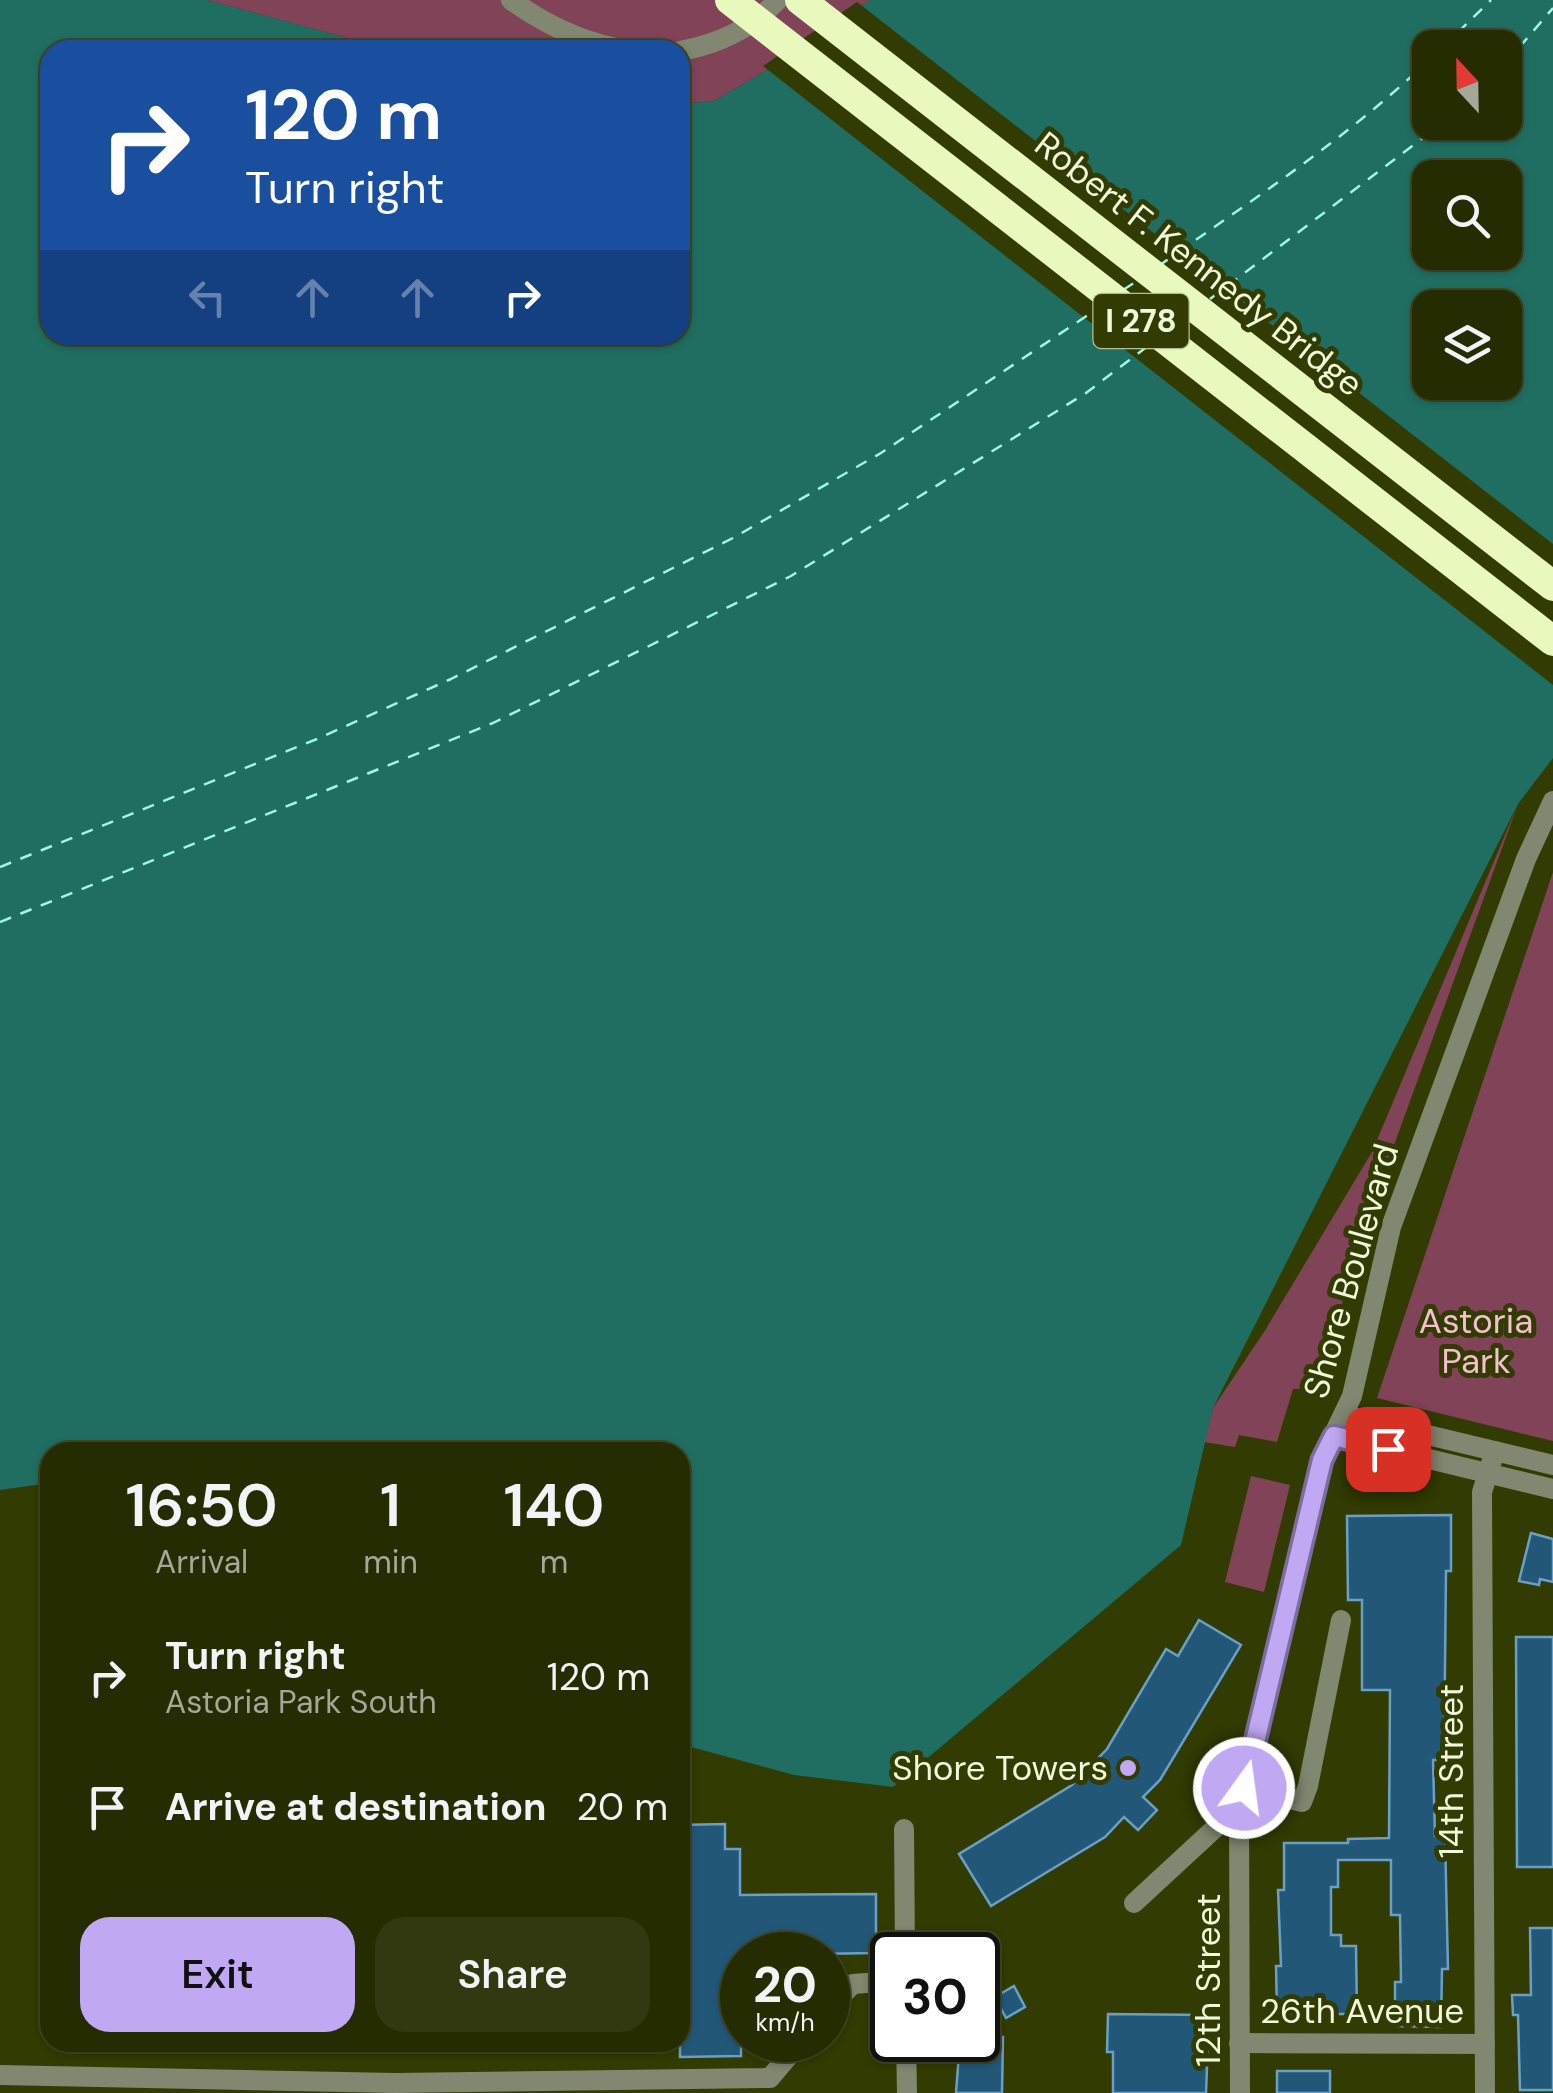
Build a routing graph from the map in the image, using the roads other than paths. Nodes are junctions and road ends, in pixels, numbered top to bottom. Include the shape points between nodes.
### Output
1 (511, 0) edge
2 (730, 0) edge
3 (778, 0) edge
4 (800, 0) edge
5 (584, 40) edge
6 (690, 49) edge
7 (1553, 586) edge
8 (1553, 641) edge
9 (1553, 801) edge
10 (1348, 1405) junction
11 (1334, 1436) junction
12 (1495, 1450) junction
13 (1553, 1465) edge
14 (1487, 1473) junction
15 (1553, 1489) edge
16 (1341, 1620) dead end
17 (1241, 1797) junction
18 (904, 1829) dead end
19 (1134, 1903) dead end
20 (905, 1932) edge
21 (1239, 2043) junction
22 (1485, 2044) junction
23 (783, 2062) edge
24 (906, 2062) edge
25 (0, 2075) edge
26 (239, 2086) edge
27 (907, 2093) edge
28 (1240, 2093) edge
29 (1485, 2093) edge

1 - 5 street
2 - 8 highway, I 278, bridge
3 - 6 street via 722,41
4 - 7 highway, Robert F. Kennedy Bridge / I 278
9 - 10 street, Shore Boulevard via 1391,1227
10 - 11 street, Shore Boulevard
10 - 12 street
11 - 14 street
11 - 17 street, Shore Boulevard via 1322,1460
12 - 13 street
12 - 14 street, 14th Street
14 - 15 street
14 - 22 street, 14th Street
16 - 17 street via 1302,1802
17 - 19 street
17 - 21 street, 12th Street
18 - 20 street
21 - 22 street, 26th Avenue
21 - 28 street, 12th Street
22 - 29 street, 14th Street
23 - 26 street via 770,2078
24 - 27 street
25 - 26 street

